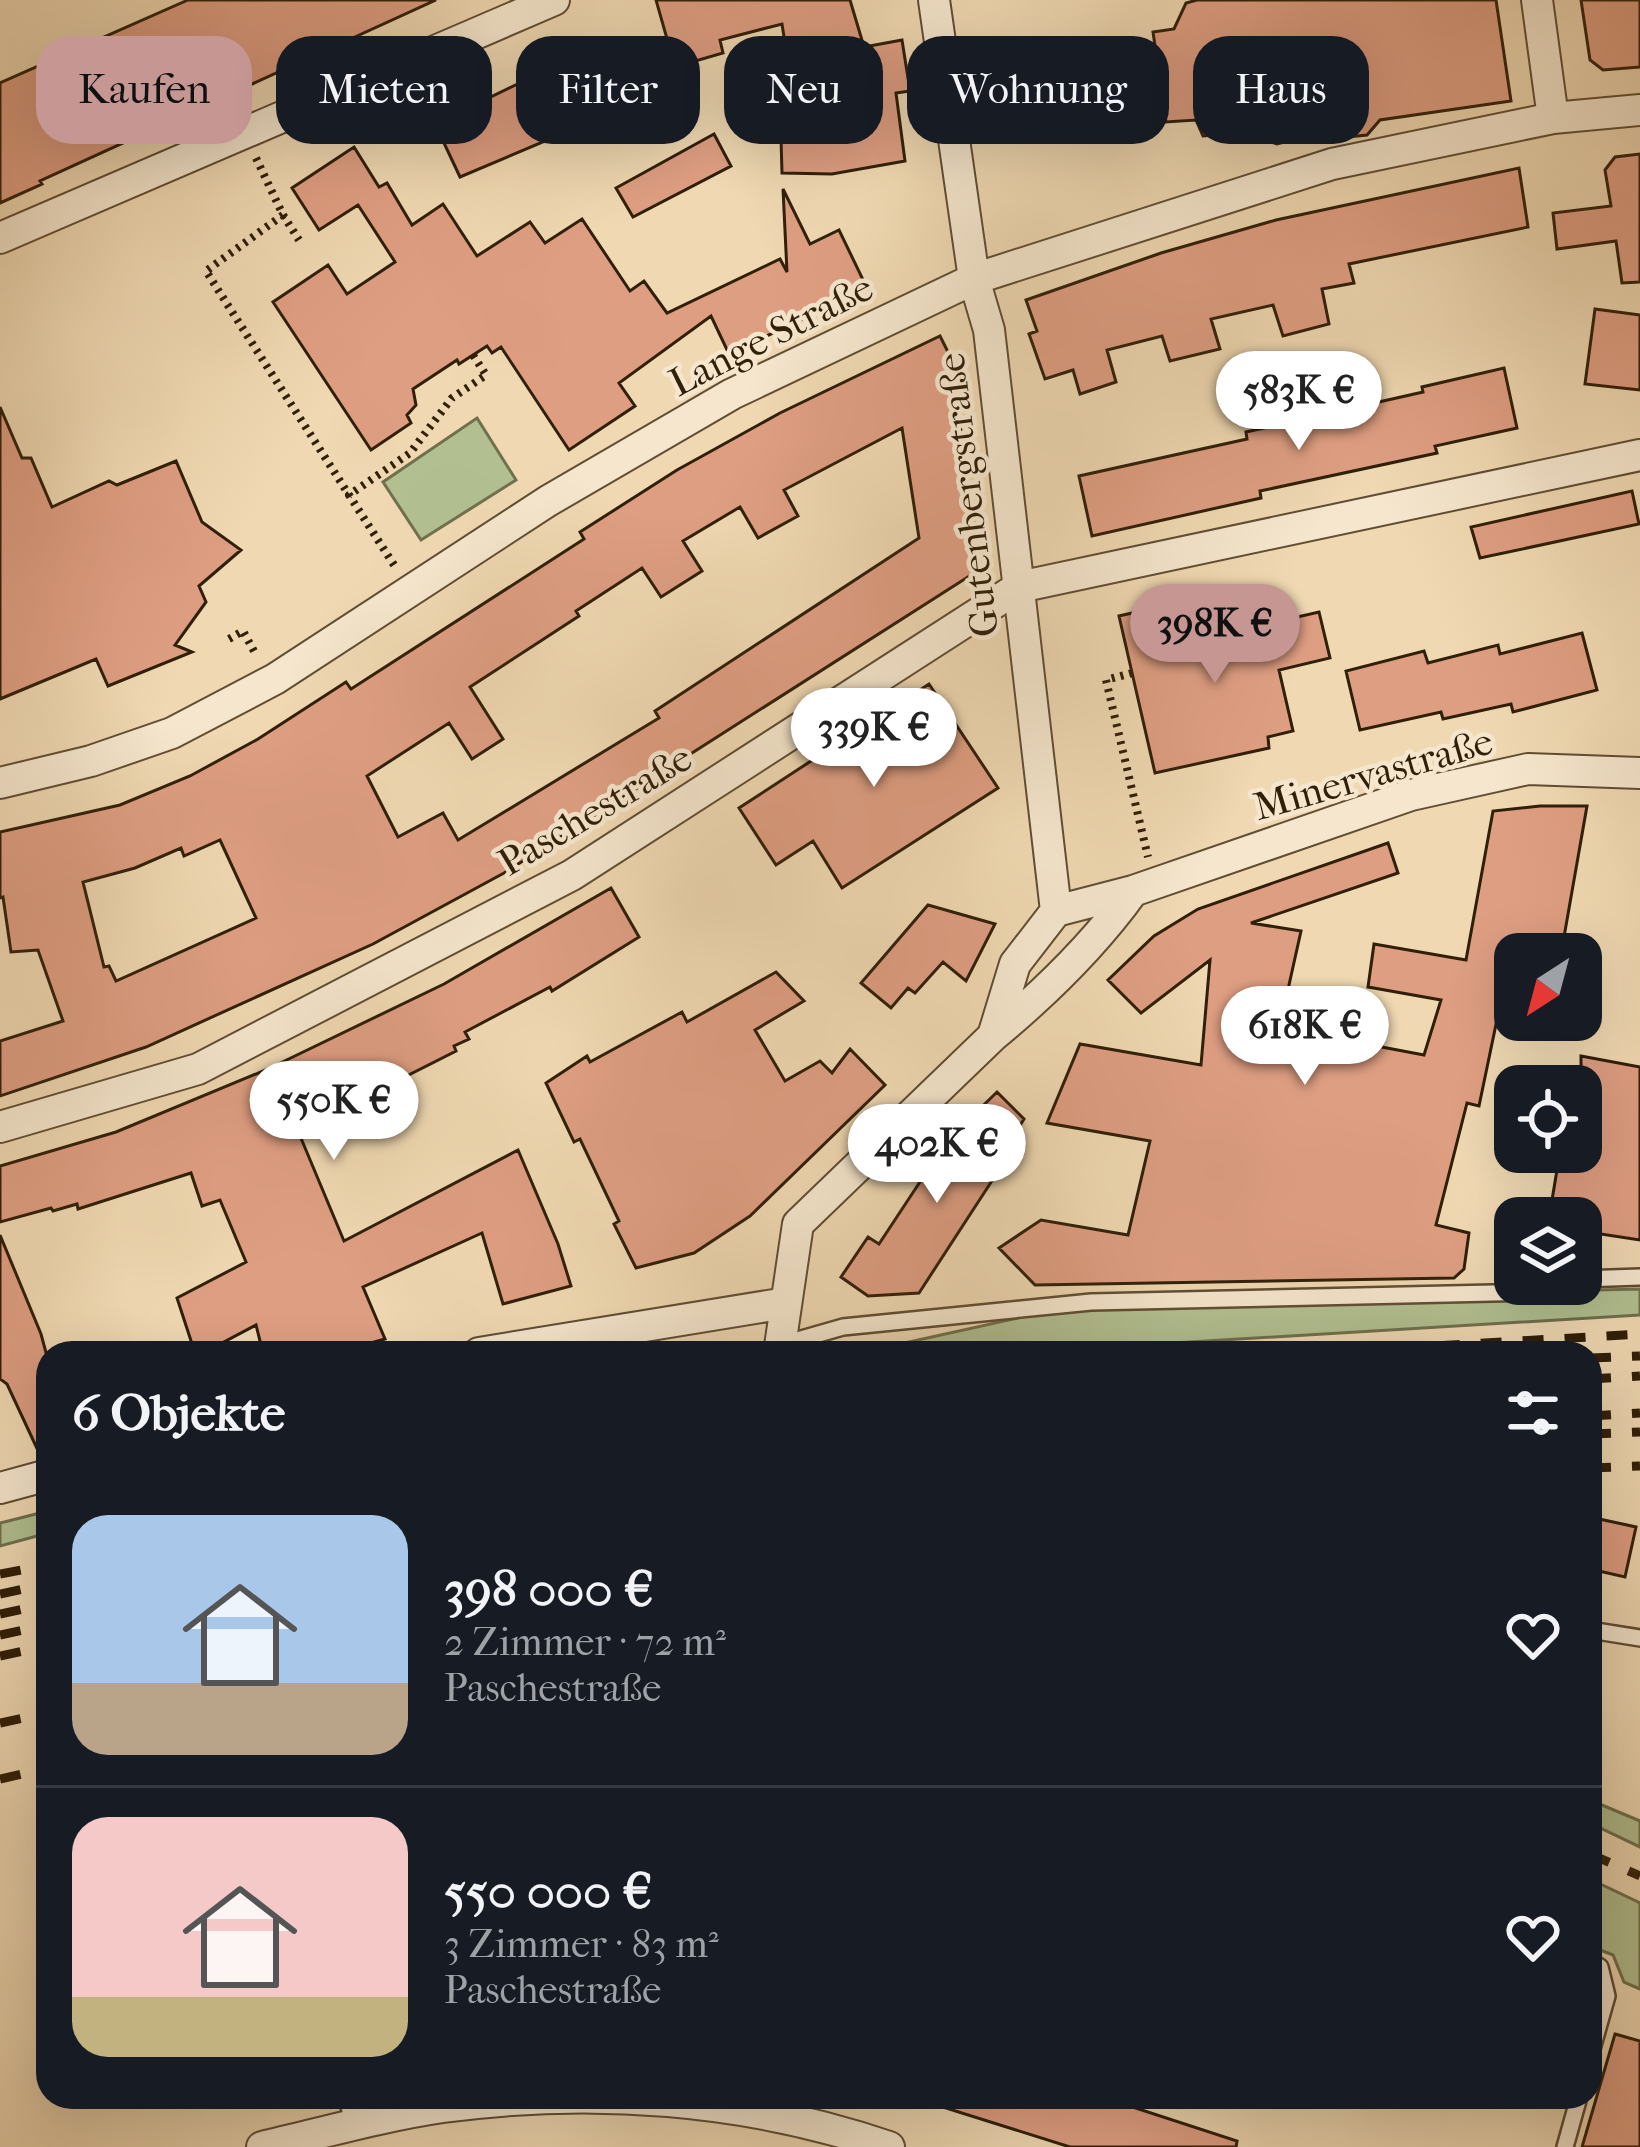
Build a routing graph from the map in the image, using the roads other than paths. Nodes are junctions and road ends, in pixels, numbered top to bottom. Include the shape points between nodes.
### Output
1 (554, 0) edge
2 (934, 0) edge
3 (1538, 0) edge
4 (1640, 110) edge
5 (1553, 118) junction
6 (0, 238) edge
7 (974, 279) junction
8 (1640, 455) edge
9 (1019, 587) junction
10 (1640, 773) edge
11 (0, 783) edge
12 (1144, 887) junction
13 (1056, 911) junction
14 (993, 1036) junction
15 (0, 1127) edge
16 (1640, 1276) edge
17 (1602, 1279) edge
18 (1494, 1294) edge
19 (786, 1303) junction
20 (553, 1341) edge
21 (780, 1341) edge
22 (802, 1341) edge
23 (36, 1478) edge
24 (1, 1485) edge
25 (1602, 1632) edge
26 (1640, 1638) edge
27 (1602, 1977) edge
28 (1602, 2011) edge
29 (396, 2109) edge
30 (735, 2109) edge
31 (1576, 2109) edge
32 (350, 2111) edge
33 (262, 2147) edge
34 (889, 2147) edge
35 (1565, 2147) edge

1 - 6 street
2 - 7 street, Gutenbergstraße
3 - 5 street
4 - 5 street, Lange Straße
5 - 7 street, Lange Straße via 1332,164
7 - 9 street, Gutenbergstraße via 989,330
7 - 11 street, Lange Straße via 732,394 548,501 275,679 172,733
8 - 9 street, Paschestraße
9 - 13 street, Gutenbergstraße
9 - 15 street, Paschestraße via 572,875 198,1069
10 - 12 street, Minervastraße via 1528,770 1411,795
12 - 13 street, Minervastraße
12 - 14 street
13 - 14 street via 1015,964
14 - 19 street via 798,1224
16 - 17 lane
18 - 22 lane via 1091,1302 843,1327
19 - 20 street
19 - 21 street
23 - 24 street
25 - 26 lane
27 - 28 lane
29 - 32 street
30 - 34 street
31 - 35 lane
32 - 33 street

